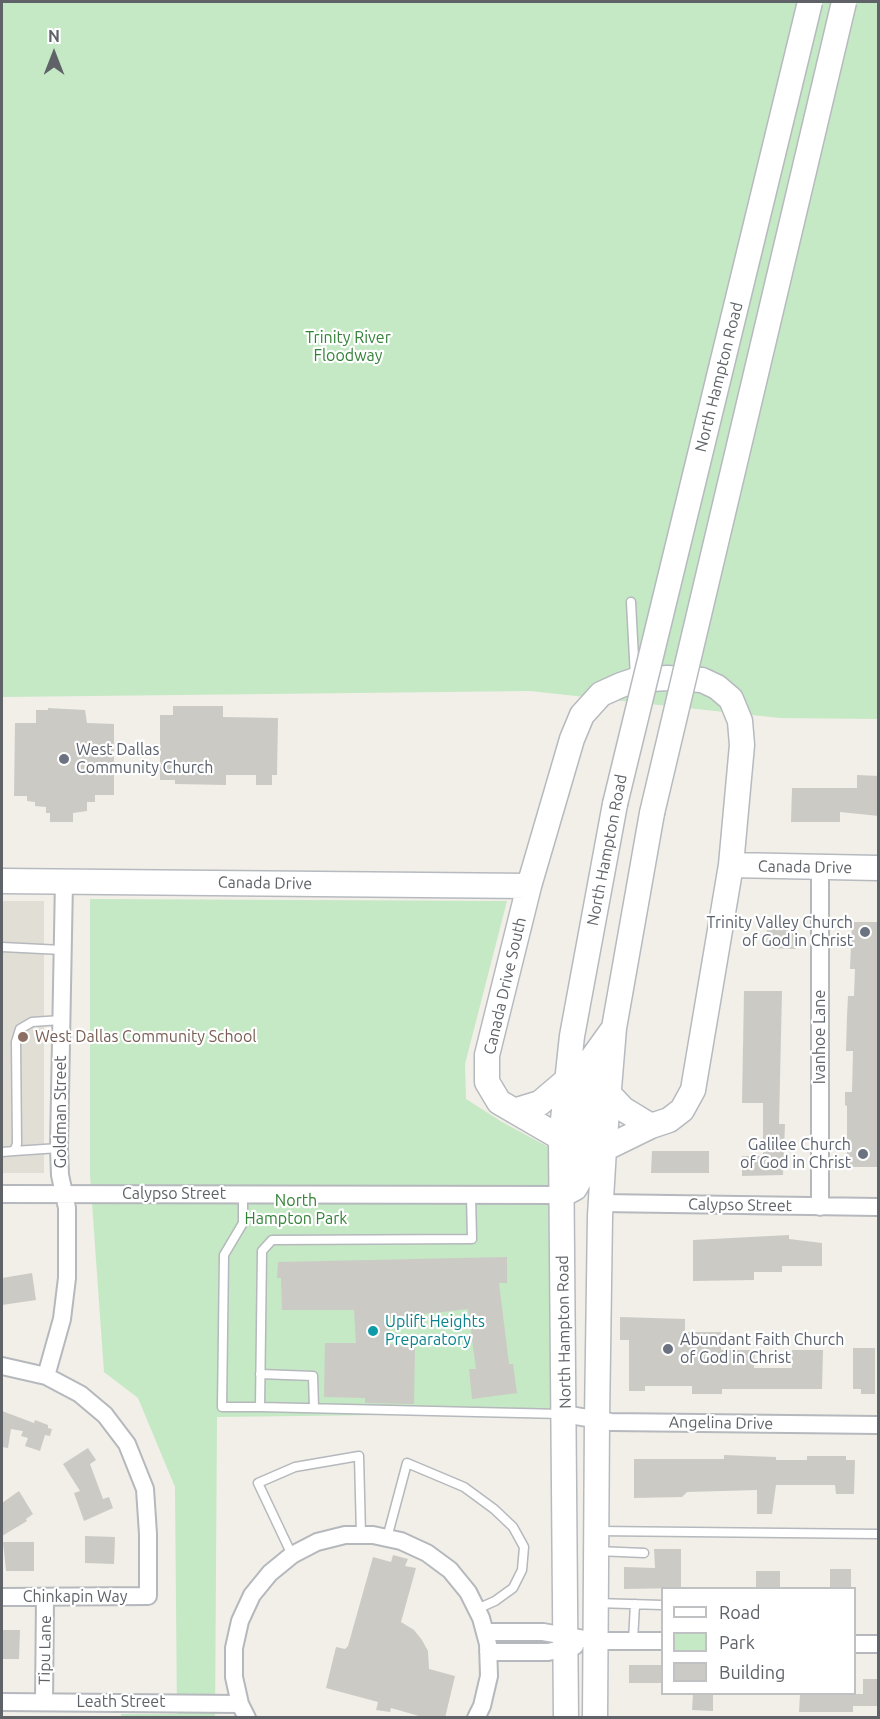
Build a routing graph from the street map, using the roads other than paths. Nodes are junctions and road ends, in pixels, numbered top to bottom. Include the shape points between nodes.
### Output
1 (810, 2) edge
2 (844, 2) edge
3 (631, 602) dead end
4 (636, 680) junction
5 (731, 865) junction
6 (820, 867) junction
7 (879, 868) edge
8 (2, 881) edge
9 (64, 881) junction
10 (529, 885) junction
11 (2, 947) edge
12 (62, 950) junction
13 (61, 1020) junction
14 (614, 1028) junction
15 (567, 1080) junction
16 (608, 1093) junction
17 (514, 1111) junction
18 (651, 1126) junction
19 (561, 1138) junction
20 (60, 1148) junction
21 (604, 1149) junction
22 (14, 1151) junction
23 (2, 1152) edge
24 (2, 1194) edge
25 (64, 1194) junction
26 (243, 1194) junction
27 (471, 1195) junction
28 (562, 1195) junction
29 (601, 1203) junction
30 (820, 1206) junction
31 (879, 1207) edge
32 (2, 1366) edge
33 (260, 1374) junction
34 (46, 1376) junction
35 (260, 1407) junction
36 (314, 1408) junction
37 (564, 1414) junction
38 (597, 1419) junction
39 (879, 1425) edge
40 (879, 1534) edge
41 (361, 1535) junction
42 (387, 1538) junction
43 (596, 1541) junction
44 (644, 1553) dead end
45 (292, 1555) junction
46 (2, 1597) edge
47 (45, 1597) junction
48 (596, 1603) junction
49 (635, 1604) junction
50 (661, 1605) edge
51 (477, 1609) junction
52 (485, 1632) junction
53 (596, 1641) junction
54 (633, 1641) junction
55 (661, 1641) edge
56 (568, 1642) junction
57 (856, 1644) edge
58 (879, 1644) edge
59 (488, 1652) junction
60 (2, 1702) edge
61 (44, 1702) junction
62 (244, 1711) edge
63 (476, 1718) edge
64 (566, 1718) edge
65 (595, 1718) edge

1 - 15 main road, North Hampton Road, bridge via 615,804
2 - 14 main road, North Hampton Road, bridge via 652,813
3 - 4 lane
4 - 5 main road, Canada Drive South via 702,680 731,699 740,721 742,745
4 - 10 main road, Canada Drive South via 601,694 582,715
5 - 6 main road, Canada Drive
5 - 18 main road via 693,1090 682,1110
6 - 7 main road, Canada Drive
6 - 30 street, Ivanhoe Lane
8 - 9 main road, Canada Drive
9 - 10 main road, Canada Drive
9 - 12 street, Goldman Street
10 - 17 main road, Canada Drive South via 487,1055 487,1082 499,1102
11 - 12 lane
12 - 13 street, Goldman Street
13 - 20 street, Goldman Street
13 - 22 lane via 32,1022 20,1029 16,1042
14 - 16 main road, North Hampton Road
14 - 28 main road via 591,1060 582,1175 575,1188
15 - 17 main road via 540,1102
15 - 19 main road, North Hampton Road
16 - 18 main road via 623,1109
16 - 21 main road, North Hampton Road
17 - 19 main road, Canada Drive South
18 - 21 main road
19 - 28 main road, North Hampton Road
20 - 22 lane
20 - 25 street, Goldman Street
21 - 29 main road, North Hampton Road
22 - 23 lane
24 - 25 street, Calypso Street
25 - 26 street, Calypso Street
25 - 34 street, Goldman Street via 67,1217 62,1319
26 - 27 street, Calypso Street
26 - 35 lane via 243,1223 224,1255 222,1407
27 - 28 street, Calypso Street
27 - 33 lane via 472,1239 272,1240 262,1251
28 - 37 main road, North Hampton Road
29 - 30 street, Calypso Street
29 - 38 main road, North Hampton Road
30 - 31 street, Calypso Street
32 - 34 street
33 - 35 lane
33 - 36 lane via 313,1376
34 - 47 street, Chinkapin Way via 80,1394 105,1415 127,1444 145,1488 148,1596
35 - 36 lane
36 - 37 lane
37 - 38 street, Angelina Drive
37 - 56 main road, North Hampton Road
38 - 39 street, Angelina Drive
38 - 43 main road, North Hampton Road
40 - 43 lane
41 - 42 street, Leath Street
41 - 45 street, Leath Street via 317,1542
41 - 45 lane via 358,1456 305,1464 258,1483
42 - 51 street, Leath Street via 427,1552 450,1570
42 - 51 lane via 407,1463 464,1487 494,1509 513,1527 524,1547 522,1570 513,1588
43 - 44 lane
43 - 48 main road, North Hampton Road
45 - 62 street, Leath Street via 258,1587 240,1621 234,1677
46 - 47 street, Chinkapin Way
47 - 61 street, Tipu Lane
48 - 49 lane
48 - 53 main road, North Hampton Road
49 - 50 lane
49 - 54 lane
51 - 52 street, Leath Street
52 - 56 street via 543,1632
52 - 59 street, Leath Street
53 - 54 street
53 - 56 street
53 - 65 main road, North Hampton Road
54 - 55 street
56 - 59 street via 548,1652
56 - 64 main road, North Hampton Road
57 - 58 street
59 - 63 street, Leath Street via 489,1676
60 - 61 street, Leath Street
61 - 62 street, Leath Street

